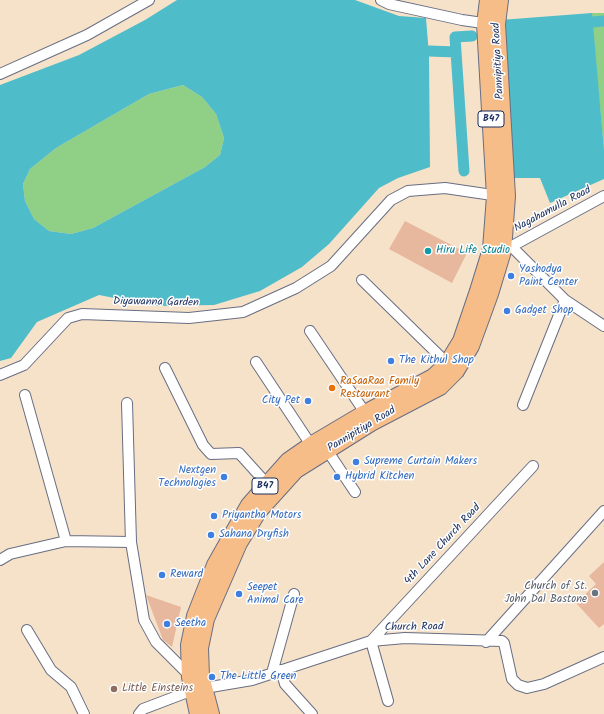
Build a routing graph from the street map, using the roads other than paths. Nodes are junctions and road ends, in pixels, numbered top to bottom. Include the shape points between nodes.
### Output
1 (149, 0) edge
2 (381, 0) edge
3 (488, 0) edge
4 (500, 0) edge
5 (491, 24) junction
6 (0, 74) edge
7 (501, 196) junction
8 (604, 196) edge
9 (502, 248) junction
10 (362, 280) dead end
11 (565, 300) junction
12 (604, 326) edge
13 (310, 331) dead end
14 (256, 362) dead end
15 (165, 368) dead end
16 (452, 368) junction
17 (0, 375) edge
18 (25, 395) dead end
19 (127, 403) dead end
20 (523, 405) dead end
21 (368, 418) junction
22 (311, 445) junction
23 (327, 450) junction
24 (533, 466) dead end
25 (267, 484) junction
26 (354, 492) dead end
27 (604, 511) edge
28 (66, 541) junction
29 (131, 542) junction
30 (0, 560) edge
31 (294, 594) dead end
32 (27, 630) dead end
33 (371, 641) junction
34 (486, 642) junction
35 (604, 657) edge
36 (277, 671) junction
37 (197, 683) junction
38 (388, 701) dead end
39 (84, 714) edge
40 (139, 714) edge
41 (198, 714) edge
42 (211, 714) edge
43 (312, 714) edge

1 - 6 street via 87,35
2 - 5 street via 448,17
3 - 5 main road, Pannipitiya Road / B47
4 - 5 main road, Pannipitiya Road / B47
5 - 7 main road, Pannipitiya Road / B47
7 - 9 main road, Pannipitiya Road / B47
7 - 17 street, Diyawanna Garden via 446,188 408,191 392,200 331,266 296,288 250,309 189,318 82,314 68,318 24,365
8 - 9 street, Nagahamulla Road
9 - 11 street
9 - 16 main road, Pannipitiya Road / B47 via 490,294 471,346
10 - 16 street
11 - 12 street
11 - 20 street
13 - 21 street
14 - 22 street
15 - 25 street via 203,445 211,454 239,453
16 - 21 main road, Pannipitiya Road / B47 via 440,387
18 - 28 street
19 - 29 street
21 - 22 main road, Pannipitiya Road / B47
21 - 23 main road, Pannipitiya Road / B47
22 - 25 main road, Pannipitiya Road / B47 via 288,461
23 - 26 street
23 - 37 main road, Pannipitiya Road / B47 via 296,470 258,512 239,544 206,619
24 - 33 street, 4th Lane Church Road
25 - 37 main road, Pannipitiya Road / B47 via 248,505 215,565 195,616 189,645
27 - 34 street
28 - 29 street
28 - 30 street via 10,554
29 - 37 street via 144,620 156,642
31 - 36 street
32 - 39 street via 51,670 71,688
33 - 34 street, Church Road via 437,638
33 - 36 street, Church Road
33 - 38 street
34 - 35 street, Church Road via 504,643 512,679 518,685 527,688 544,684
36 - 37 street, Church Road via 252,680
36 - 43 street via 285,684
37 - 40 street, Church Road via 143,709
37 - 41 main road, Pannipitiya Road / B47
37 - 42 main road, Pannipitiya Road / B47

